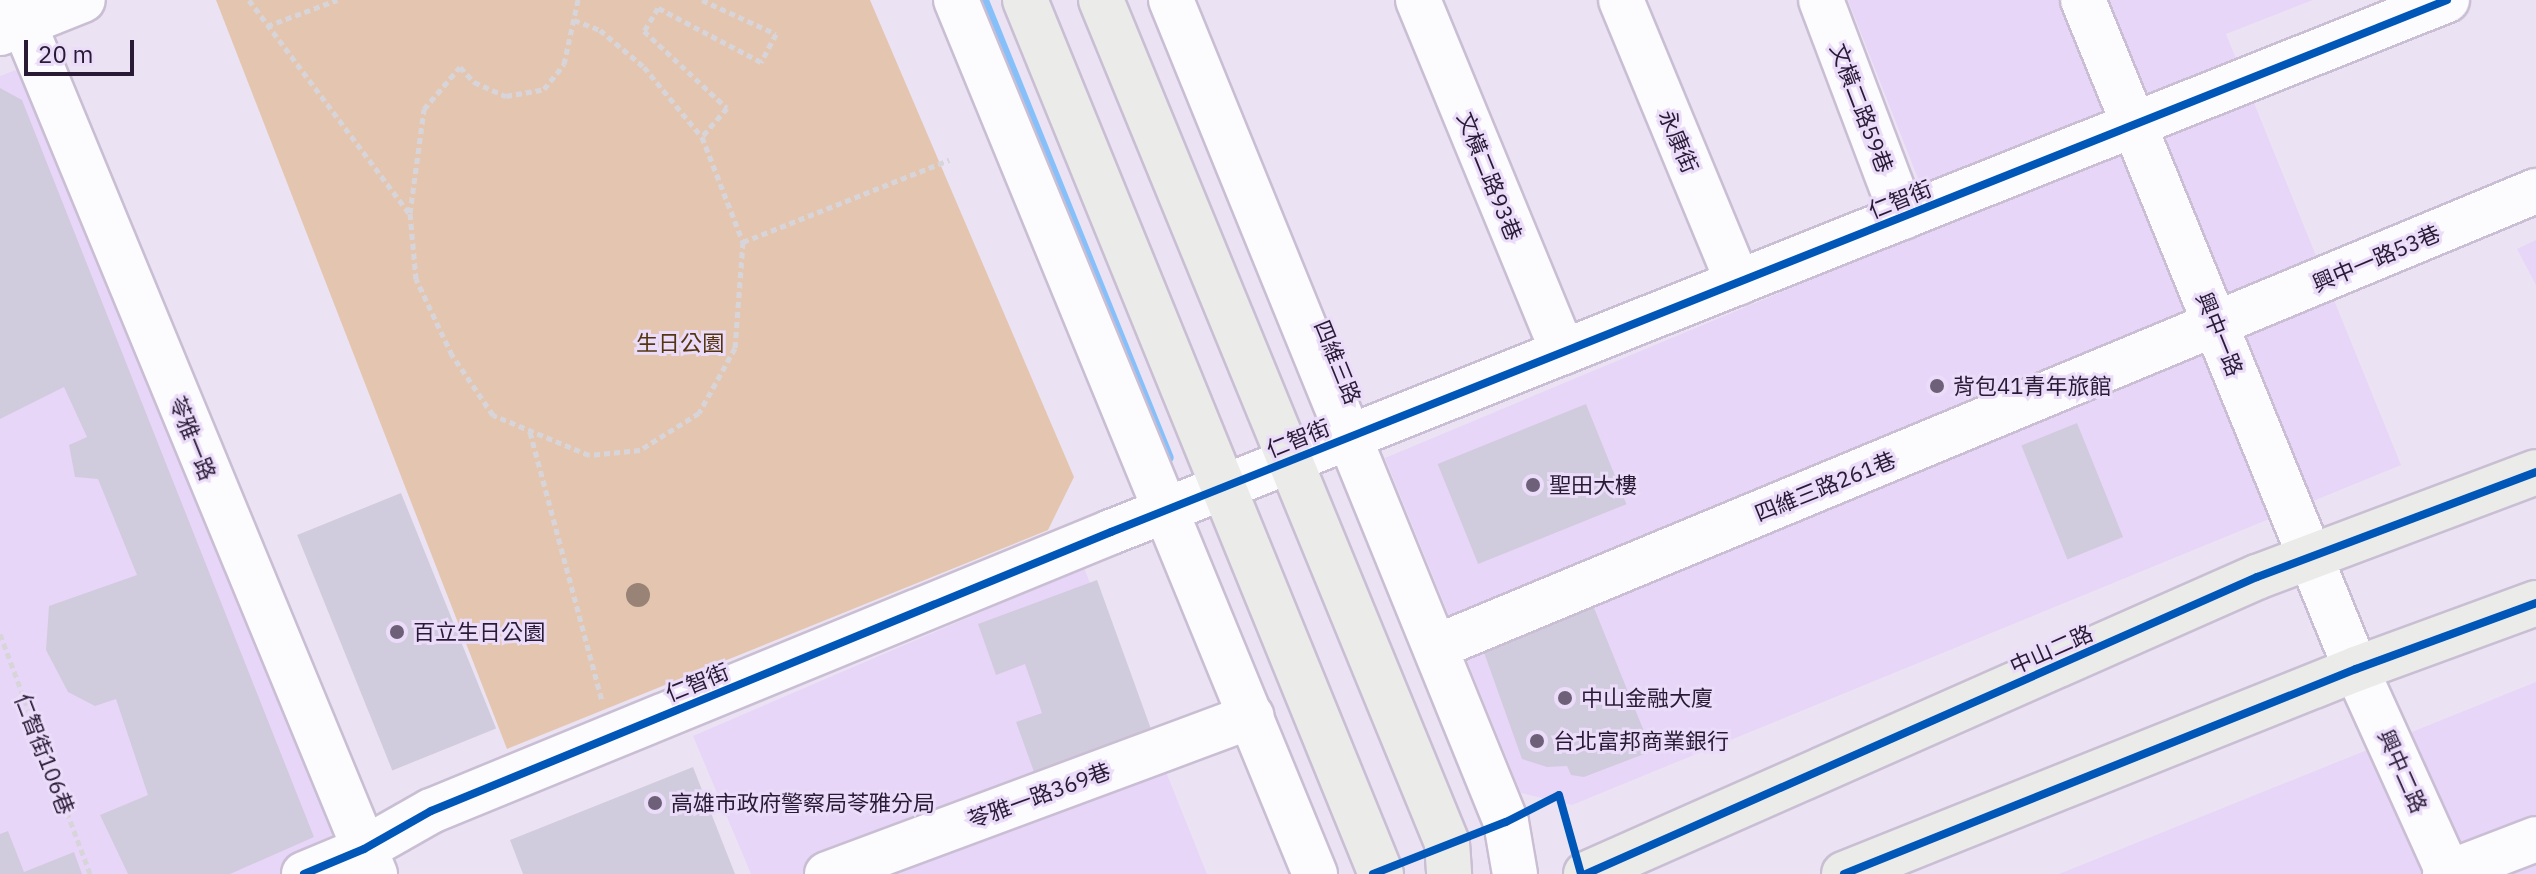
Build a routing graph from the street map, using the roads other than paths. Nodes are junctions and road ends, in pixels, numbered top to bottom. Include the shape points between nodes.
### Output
1 (83, 0) edge
2 (956, 0) edge
3 (1025, 0) edge
4 (1101, 0) edge
5 (1171, 0) edge
6 (1418, 0) edge
7 (1621, 0) edge
8 (1821, 0) edge
9 (2083, 0) edge
10 (2447, 0) edge
11 (2349, 18) edge
12 (13, 19) edge
13 (2134, 124) junction
14 (2536, 191) edge
15 (1903, 217) junction
16 (1738, 283) junction
17 (2215, 324) junction
18 (1563, 352) junction
19 (1350, 437) junction
20 (1290, 461) junction
21 (2536, 472) edge
22 (1224, 487) junction
23 (1167, 509) junction
24 (2310, 556) junction
25 (2536, 603) edge
26 (1436, 647) junction
27 (2356, 669) junction
28 (1252, 716) junction
29 (2536, 839) edge
30 (369, 862) edge
31 (304, 874) edge
32 (827, 874) edge
33 (1315, 874) edge
34 (1381, 874) edge
35 (1449, 874) edge
36 (1515, 874) edge
37 (1586, 874) edge
38 (1844, 874) edge
39 (2447, 874) edge

1 - 12 street
2 - 23 street
3 - 22 main road
4 - 20 main road
5 - 19 street, 四維三路
6 - 18 street, 文橫二路93巷
7 - 16 street, 永康街
8 - 15 street, 文橫二路59巷
9 - 13 street, 興中一路
10 - 11 street, 仁智街
11 - 13 street, 仁智街
12 - 30 street, 苓雅一路
13 - 15 street, 仁智街
13 - 17 street, 興中一路
14 - 17 street, 興中一路53巷
15 - 16 street, 仁智街
16 - 18 street, 仁智街
17 - 24 street, 興中一路
17 - 26 street, 四維三路261巷
18 - 19 street, 仁智街
19 - 20 street, 仁智街
19 - 26 street, 四維三路
20 - 22 street, 仁智街
20 - 35 main road via 1447,843
21 - 24 main road, 中山二路
22 - 23 street, 仁智街
22 - 34 main road
23 - 28 street
23 - 30 street, 仁智街 via 431,811
24 - 27 street, 興中一路
24 - 37 main road, 中山二路
25 - 27 main road
26 - 36 street, 四維三路 via 1506,822
27 - 38 main road
27 - 39 street, 興中二路
28 - 32 street, 苓雅一路369巷
28 - 33 street
29 - 39 street
30 - 31 street, 仁智街

